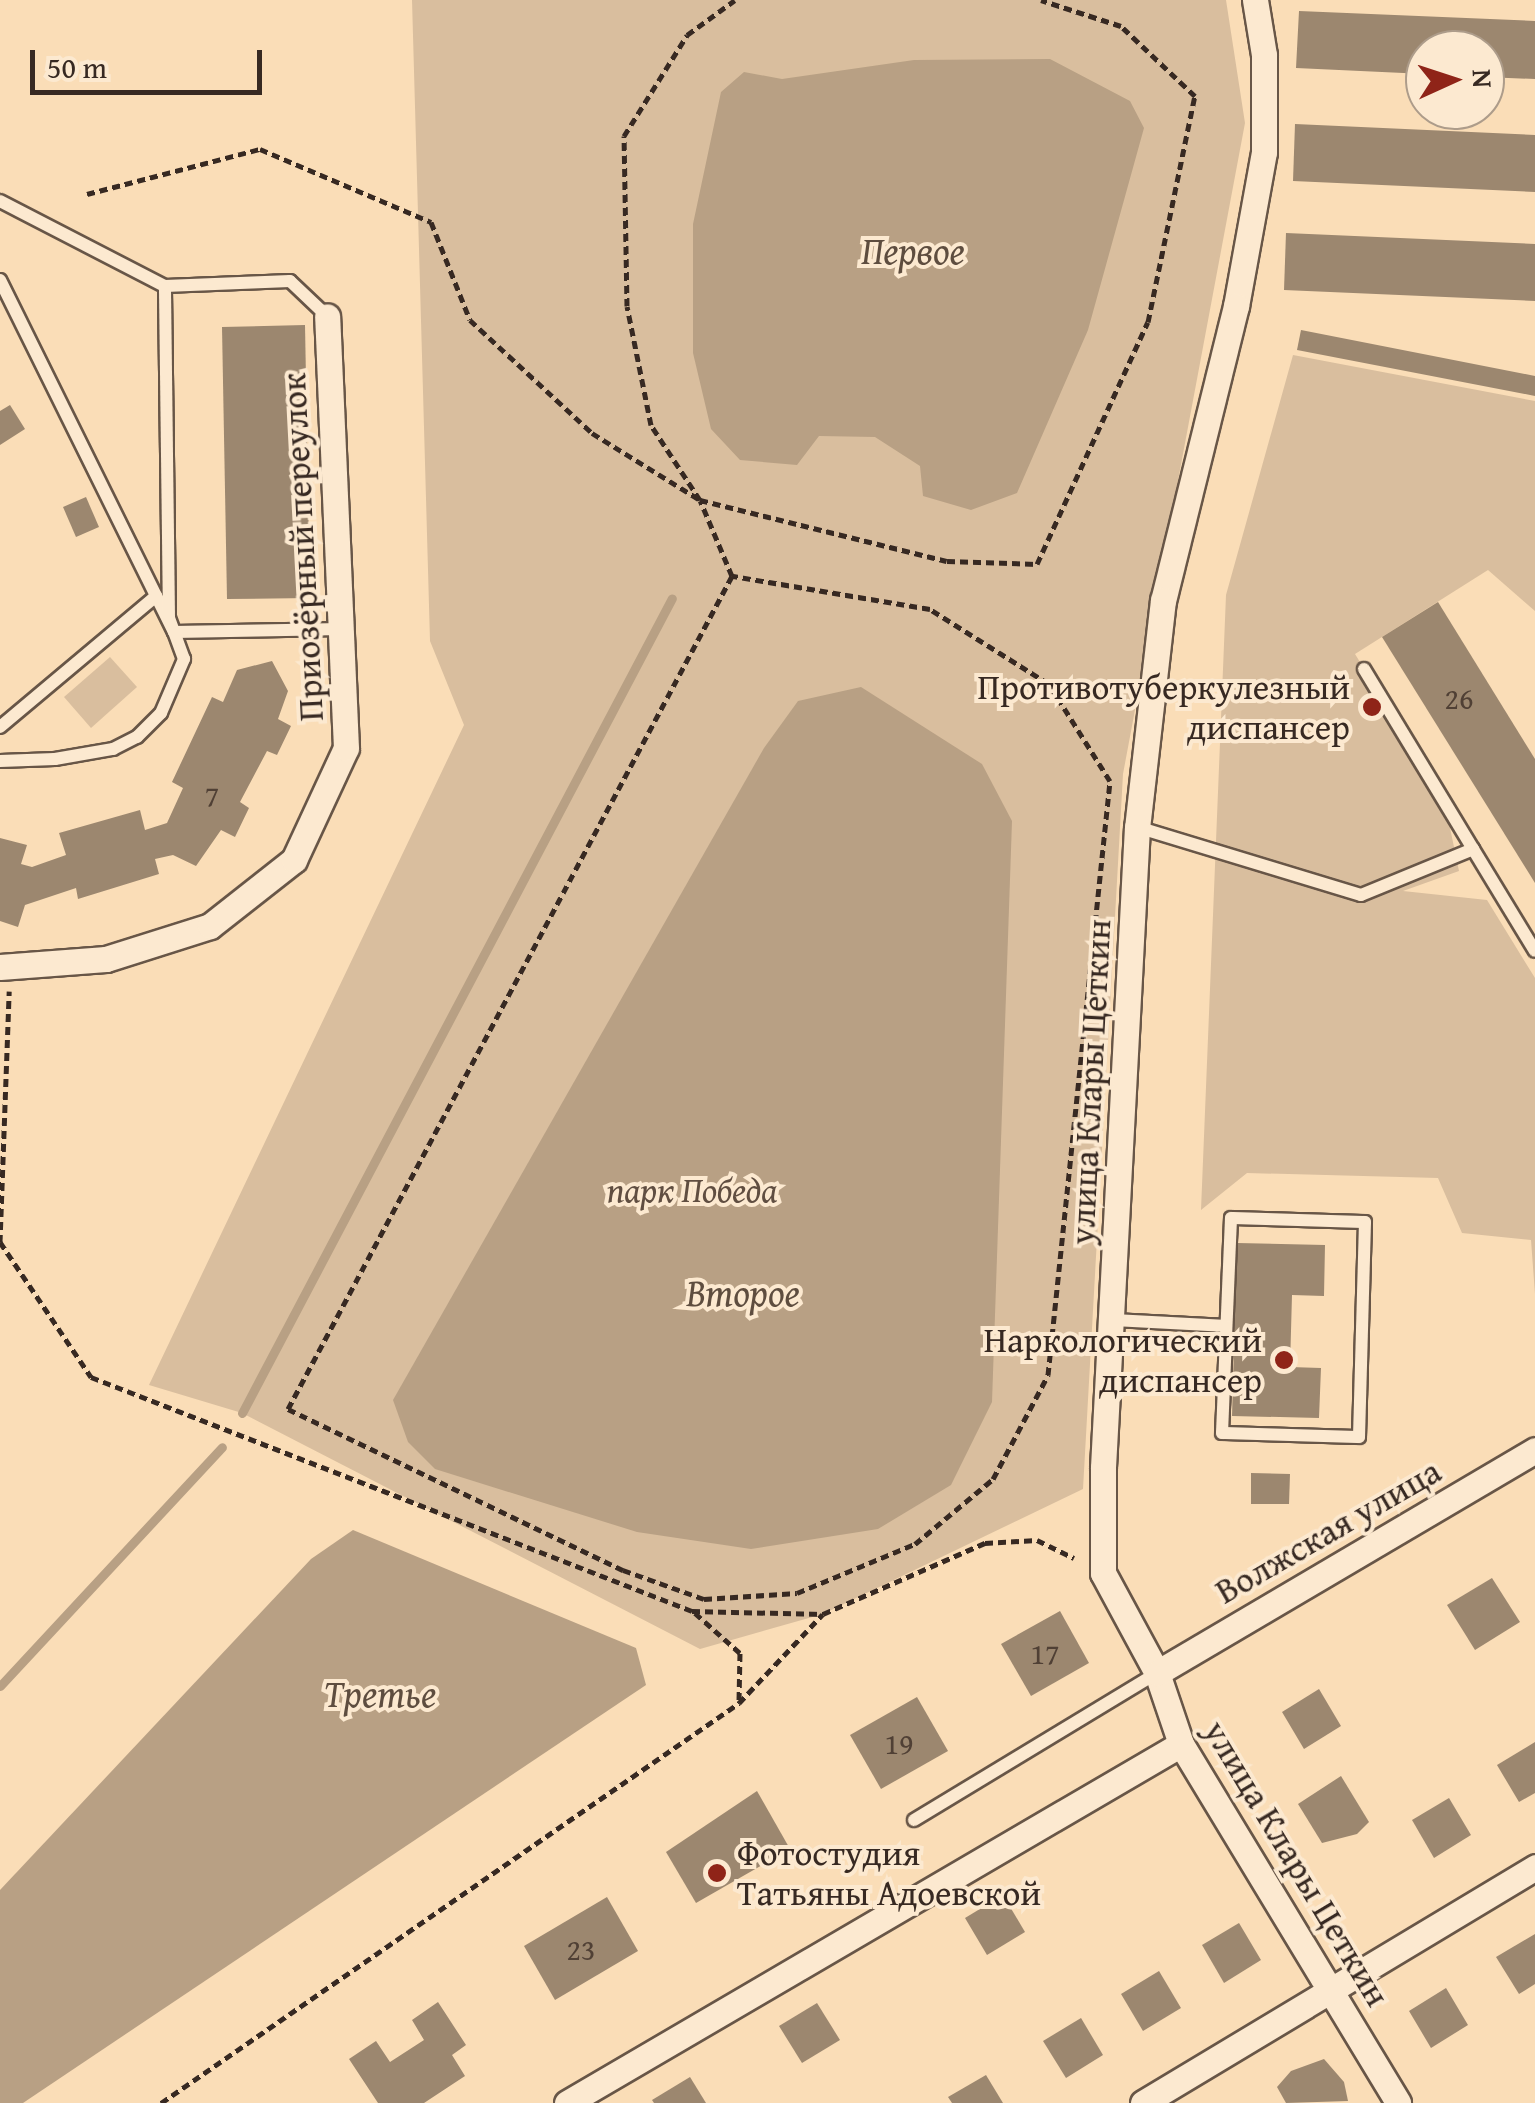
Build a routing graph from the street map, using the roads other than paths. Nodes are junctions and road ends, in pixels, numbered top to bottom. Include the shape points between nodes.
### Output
1 (1255, 0) edge
2 (0, 201) edge
3 (0, 280) edge
4 (165, 286) junction
5 (327, 316) joint
6 (156, 596) junction
7 (342, 629) junction
8 (174, 632) junction
9 (1364, 669) dead end
10 (0, 726) edge
11 (0, 761) edge
12 (1137, 827) junction
13 (1472, 848) junction
14 (1535, 950) edge
15 (5, 966) edge
16 (1115, 1320) junction
17 (1226, 1326) junction
18 (1535, 1450) edge
19 (1157, 1672) junction
20 (1181, 1744) junction
21 (914, 1820) dead end
22 (1535, 1868) edge
23 (1333, 1990) junction
24 (567, 2103) edge
25 (1143, 2103) edge
26 (1398, 2103) edge

1 - 12 street, улица Клары Цеткин via 1264,55 1264,152 1236,306 1163,600
2 - 4 lane
3 - 6 lane
4 - 5 lane via 290,282
4 - 8 lane via 168,618
5 - 7 street, Приозёрный переулок
6 - 8 lane
6 - 10 lane
7 - 8 lane
7 - 15 street, Приозёрный переулок via 346,748 294,860 210,926 106,958
8 - 11 lane via 184,659 160,714 138,737 55,760
9 - 13 lane
12 - 13 lane via 1360,895
12 - 16 street, улица Клары Цеткин
13 - 14 lane
16 - 17 lane
16 - 19 street, улица Клары Цеткин via 1102,1468 1103,1573
17 - 17 lane via 1222,1433 1359,1437 1365,1222 1231,1218
18 - 19 street, Волжская улица
19 - 20 street, улица Клары Цеткин
19 - 21 lane
20 - 23 street, улица Клары Цеткин
20 - 24 street
22 - 23 street
23 - 25 street
23 - 26 street, улица Клары Цеткин

